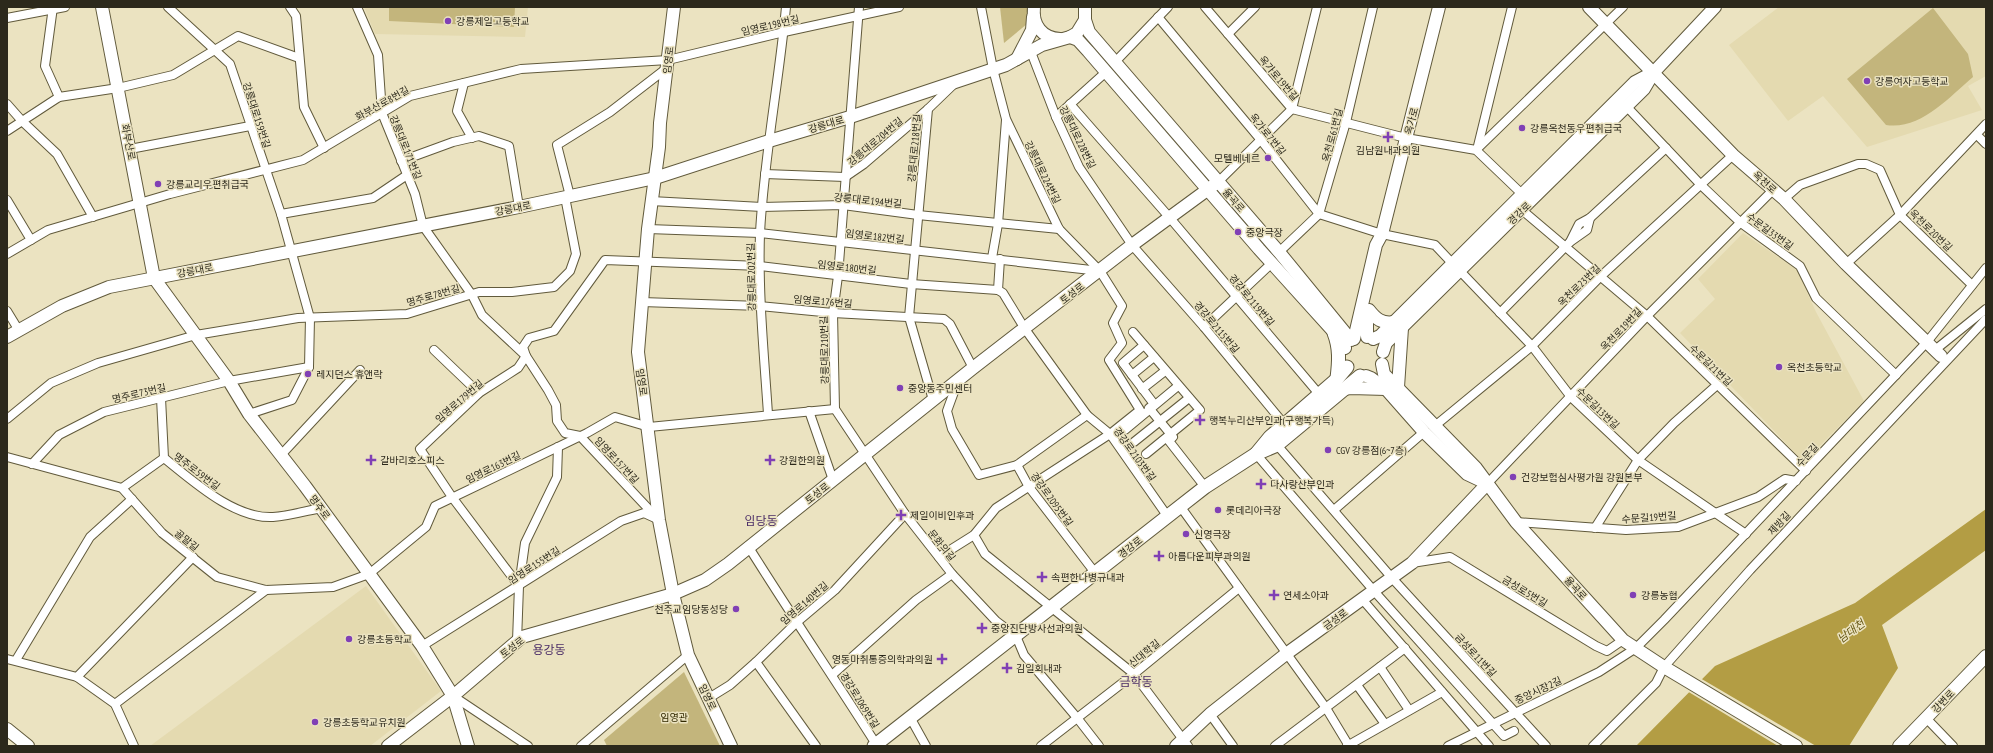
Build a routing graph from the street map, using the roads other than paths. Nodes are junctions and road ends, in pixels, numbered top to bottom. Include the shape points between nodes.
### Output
1 (65, 7) edge
2 (102, 7) edge
3 (168, 7) edge
4 (290, 7) edge
5 (357, 7) edge
6 (674, 7) edge
7 (786, 7) edge
8 (859, 7) edge
9 (899, 7) edge
10 (981, 7) edge
11 (1085, 7) edge
12 (1168, 7) edge
13 (1205, 7) edge
14 (1255, 7) edge
15 (1317, 7) edge
16 (1373, 7) edge
17 (1439, 7) edge
18 (1512, 7) edge
19 (1589, 7) edge
20 (1623, 7) edge
21 (1715, 7) edge
22 (53, 8) edge
23 (1034, 11) edge
24 (858, 17) junction
25 (1158, 17) junction
26 (7, 18) edge
27 (1085, 20) junction
28 (1606, 23) junction
29 (784, 32) junction
30 (1228, 34) junction
31 (1066, 38) junction
32 (215, 50) junction
33 (1031, 52) junction
34 (299, 58) junction
35 (1017, 60) junction
36 (1116, 61) junction
37 (668, 64) junction
38 (993, 69) junction
39 (1106, 72) junction
40 (1654, 72) junction
41 (957, 81) junction
42 (464, 83) junction
43 (118, 88) junction
44 (59, 97) junction
45 (7, 104) edge
46 (1070, 104) junction
47 (1626, 107) junction
48 (928, 109) junction
49 (1292, 109) junction
50 (382, 113) junction
51 (850, 117) junction
52 (1056, 117) junction
53 (1006, 119) junction
54 (22, 121) junction
55 (1346, 122) junction
56 (1986, 124) edge
57 (250, 126) junction
58 (7, 131) edge
59 (1977, 135) junction
60 (472, 138) junction
61 (1406, 138) junction
62 (1260, 139) junction
63 (769, 141) junction
64 (1986, 144) edge
65 (324, 148) junction
66 (1666, 148) junction
67 (130, 149) junction
68 (1476, 150) junction
69 (1734, 155) junction
70 (401, 161) junction
71 (265, 170) junction
72 (766, 174) junction
73 (407, 175) junction
74 (846, 177) junction
75 (655, 178) junction
76 (1218, 182) junction
77 (1701, 185) junction
78 (1208, 190) junction
79 (1773, 190) junction
80 (1522, 194) junction
81 (567, 197) junction
82 (7, 200) edge
83 (1784, 200) junction
84 (651, 201) junction
85 (141, 203) junction
86 (843, 205) junction
87 (519, 207) junction
88 (762, 207) junction
89 (1522, 210) junction
90 (281, 214) junction
91 (1319, 214) junction
92 (918, 215) junction
93 (1900, 215) junction
94 (93, 217) junction
95 (1170, 218) junction
96 (1741, 223) junction
97 (998, 224) junction
98 (423, 226) junction
99 (648, 229) junction
100 (1059, 229) junction
101 (760, 233) junction
102 (1382, 234) junction
103 (31, 240) junction
104 (839, 243) junction
105 (1567, 244) junction
106 (1132, 245) junction
107 (916, 250) junction
108 (292, 251) junction
109 (1279, 252) junction
110 (7, 254) edge
111 (996, 259) junction
112 (645, 261) junction
113 (1272, 263) junction
114 (1846, 264) junction
115 (760, 266) junction
116 (1456, 267) junction
117 (1986, 268) edge
118 (1100, 271) junction
119 (838, 276) junction
120 (1600, 277) junction
121 (154, 278) junction
122 (912, 284) junction
123 (1972, 285) junction
124 (998, 290) junction
125 (472, 295) junction
126 (1237, 297) junction
127 (642, 302) junction
128 (760, 306) junction
129 (1986, 309) edge
130 (7, 311) edge
131 (1365, 311) junction
132 (833, 313) junction
133 (1500, 313) junction
134 (1647, 316) junction
135 (909, 317) junction
136 (310, 318) junction
137 (1986, 318) edge
138 (1335, 320) junction
139 (1398, 325) junction
140 (1204, 327) junction
141 (18, 329) junction
142 (1025, 329) junction
143 (1133, 332) dead end
144 (1334, 333) junction
145 (196, 335) junction
146 (7, 337) edge
147 (1370, 338) junction
148 (1350, 342) junction
149 (1144, 345) junction
150 (1532, 346) junction
151 (434, 350) dead end
152 (1935, 350) junction
153 (1383, 352) junction
154 (526, 356) junction
155 (1154, 357) junction
156 (1382, 364) junction
157 (309, 367) junction
158 (1347, 367) junction
159 (973, 368) junction
160 (360, 370) dead end
161 (1166, 371) junction
162 (1132, 375) junction
163 (1896, 375) junction
164 (1363, 376) junction
165 (229, 381) junction
166 (958, 381) junction
167 (1340, 384) junction
168 (1717, 385) junction
169 (1178, 386) junction
170 (1398, 387) junction
171 (1142, 389) junction
172 (1386, 389) junction
173 (479, 393) junction
174 (1319, 394) junction
175 (1571, 396) junction
176 (161, 398) junction
177 (1190, 398) junction
178 (933, 400) junction
179 (835, 409) junction
180 (1150, 409) junction
181 (809, 411) junction
182 (249, 414) junction
183 (768, 414) junction
184 (1087, 415) junction
185 (7, 419) edge
186 (1160, 423) junction
187 (1284, 424) junction
188 (1436, 425) junction
189 (649, 427) junction
190 (1125, 430) dead end
191 (1424, 432) junction
192 (1110, 434) junction
193 (1171, 434) junction
194 (580, 436) junction
195 (1134, 442) dead end
196 (1277, 446) junction
197 (558, 447) junction
198 (1146, 454) dead end
199 (1256, 454) junction
200 (281, 455) junction
201 (864, 455) junction
202 (7, 457) edge
203 (164, 458) junction
204 (1638, 460) junction
205 (32, 464) junction
206 (1016, 465) junction
207 (1806, 471) junction
208 (833, 480) junction
209 (1796, 481) junction
210 (1487, 484) junction
211 (1029, 487) junction
212 (1205, 487) junction
213 (122, 488) junction
214 (452, 497) junction
215 (132, 499) junction
216 (1180, 506) junction
217 (321, 508) junction
218 (1334, 510) junction
219 (1715, 512) junction
220 (905, 514) junction
221 (1168, 517) junction
222 (659, 520) junction
223 (1516, 522) junction
224 (1595, 528) junction
225 (1746, 534) junction
226 (974, 535) junction
227 (748, 546) junction
228 (192, 557) junction
229 (939, 557) junction
230 (1412, 563) junction
231 (369, 574) junction
232 (952, 574) junction
233 (1096, 574) junction
234 (1392, 578) junction
235 (519, 586) junction
236 (1239, 588) junction
237 (266, 590) junction
238 (1374, 591) junction
239 (673, 594) junction
240 (1362, 599) junction
241 (1052, 608) junction
242 (796, 623) junction
243 (1016, 636) junction
244 (1623, 640) junction
245 (517, 641) junction
246 (422, 646) junction
247 (1405, 648) junction
248 (1636, 648) junction
249 (1286, 654) junction
250 (688, 655) junction
251 (1986, 656) edge
252 (7, 659) edge
253 (16, 660) junction
254 (756, 662) junction
255 (1380, 667) junction
256 (1664, 667) junction
257 (1134, 674) junction
258 (832, 675) junction
259 (77, 677) junction
260 (1357, 685) junction
261 (1442, 692) junction
262 (453, 696) junction
263 (709, 698) junction
264 (115, 704) junction
265 (1326, 708) junction
266 (1409, 710) junction
267 (1515, 712) junction
268 (1210, 714) junction
269 (1926, 718) junction
270 (911, 719) junction
271 (1078, 719) junction
272 (1493, 723) junction
273 (1385, 724) junction
274 (7, 729) edge
275 (1514, 731) dead end
276 (1477, 732) junction
277 (1182, 743) edge
278 (875, 745) edge
279 (28, 746) edge
280 (134, 746) edge
281 (388, 746) edge
282 (468, 746) edge
283 (528, 746) edge
284 (581, 746) edge
285 (731, 746) edge
286 (816, 746) edge
287 (926, 746) edge
288 (1041, 746) edge
289 (1099, 746) edge
290 (1233, 746) edge
291 (1275, 746) edge
292 (1348, 746) edge
293 (1448, 746) edge
294 (1489, 746) edge
295 (1546, 746) edge
296 (1593, 746) edge
297 (1796, 746) edge
298 (1899, 746) edge
299 (1953, 746) edge

1 - 22 street
2 - 43 street, 화부산로
3 - 32 street, 강릉대로159번길
4 - 34 street via 296,16
5 - 50 street, 강릉대로171번길 via 378,55
6 - 37 street, 임영로
7 - 29 street, 강릉대로202번길
8 - 24 street, 강릉대로210번길
9 - 24 street, 임영로198번길
10 - 38 street, 강릉대로224번길
11 - 27 street
12 - 25 street
13 - 30 street, 옥가로19번길
14 - 30 street
15 - 49 street
16 - 55 street, 옥천로61번길
17 - 61 street, 옥가로
18 - 68 street
19 - 28 street, 옥천로
20 - 28 street
21 - 40 street, 경강로
22 - 26 street
22 - 44 street via 45,66
23 - 31 street via 1039,30 1046,36
23 - 35 street via 1032,30
24 - 29 street, 임영로198번길
24 - 51 street, 강릉대로210번길
25 - 36 street
25 - 62 street, 옥가로7번길
27 - 31 street via 1076,33
27 - 36 street, 율곡로 via 1089,32
28 - 40 street, 옥천로
28 - 68 street
29 - 37 street, 임영로198번길
29 - 63 street, 강릉대로202번길
30 - 49 street, 옥가로19번길
31 - 33 street, 강릉대로 via 1042,45
31 - 39 street via 1078,40
32 - 34 street via 238,36
32 - 43 street via 173,75
32 - 57 street, 강릉대로159번길 via 230,64
33 - 35 street, 강릉대로
33 - 52 street, 강릉대로228번길
34 - 65 street via 304,107
35 - 38 street, 강릉대로
36 - 76 street, 율곡로
37 - 42 street, 화부산로8번길 via 521,69
37 - 75 street, 임영로
37 - 81 street, 명주로78번길 via 610,112 557,145
38 - 41 street, 강릉대로
38 - 53 street, 강릉대로224번길
39 - 46 street
39 - 78 street
40 - 47 street, 경강로 via 1644,89
40 - 69 street, 옥천로
40 - 80 street, 경강로 via 1635,82
41 - 48 street, 강릉대로204번길
41 - 51 street, 강릉대로
42 - 50 street, 화부산로8번길 via 410,96
42 - 60 street via 457,111
43 - 44 street
43 - 67 street, 화부산로
44 - 54 street
45 - 54 street
46 - 52 street
46 - 95 street, 경강로2119번길
47 - 66 street, 수문길33번길
47 - 89 street, 경강로
48 - 74 street, 강릉대로204번길
48 - 92 street, 강릉대로218번길
49 - 55 street, 옥가로19번길
49 - 62 street
50 - 65 street, 화부산로8번길
50 - 70 street, 강릉대로171번길
51 - 63 street, 강릉대로
51 - 74 street, 강릉대로210번길
52 - 106 street, 강릉대로228번길 via 1079,167
53 - 97 street
53 - 100 street, 강릉대로224번길
54 - 58 street
54 - 94 street via 57,154
55 - 61 street, 옥가로19번길
55 - 91 street, 옥천로61번길
56 - 59 street
57 - 67 street
57 - 71 street, 강릉대로159번길
59 - 64 street
59 - 93 street
60 - 70 street via 453,142
60 - 87 street via 479,136 509,146
61 - 68 street, 옥가로19번길
61 - 102 street, 옥가로
62 - 76 street
62 - 91 street, 옥가로7번길
63 - 72 street, 강릉대로202번길
63 - 75 street, 강릉대로
65 - 71 street, 화부산로8번길 via 303,160
66 - 77 street, 수문길33번길
66 - 105 street via 1590,218 1587,230
67 - 85 street, 화부산로
68 - 80 street
69 - 77 street, 옥천로23번길
69 - 79 street, 옥천로
70 - 73 street, 강릉대로171번길
71 - 85 street, 화부산로8번길
71 - 90 street, 강릉대로159번길
72 - 74 street, 강릉대로204번길
72 - 88 street, 강릉대로202번길
73 - 90 street via 373,198
73 - 98 street, 강릉대로171번길
74 - 86 street, 강릉대로210번길
75 - 81 street, 강릉대로
75 - 84 street, 임영로
76 - 78 street, 토성로
76 - 109 street, 율곡로
77 - 96 street, 수문길33번길
77 - 120 street, 옥천로23번길
78 - 95 street, 토성로
78 - 113 street
79 - 83 street, 옥천로
79 - 96 street, 옥천로19번길
80 - 116 street, 경강로
81 - 87 street, 강릉대로
81 - 125 street, 명주로78번길 via 576,254 570,271 554,287 512,292 479,292
82 - 103 street
83 - 93 street, 옥천로20번길 via 1800,185 1858,164 1866,164 1880,170
83 - 114 street, 옥천로
84 - 88 street, 강릉대로194번길
84 - 99 street, 임영로
85 - 94 street, 화부산로8번길
85 - 121 street, 화부산로
86 - 88 street, 강릉대로194번길
86 - 92 street, 강릉대로194번길
86 - 104 street, 강릉대로210번길
87 - 98 street, 강릉대로
88 - 101 street, 강릉대로202번길
89 - 105 street, 수문길21번길
89 - 116 street, 경강로
90 - 108 street, 강릉대로159번길
91 - 102 street
91 - 109 street
92 - 97 street, 강릉대로194번길
92 - 107 street, 강릉대로218번길
93 - 114 street
93 - 123 street, 옥천로20번길
94 - 103 street, 화부산로8번길 via 48,230
95 - 106 street, 토성로
95 - 126 street, 경강로2119번길
96 - 134 street, 옥천로19번길
96 - 163 street, 수문길33번길 via 1800,266 1816,298
97 - 100 street, 강릉대로194번길
97 - 111 street
98 - 108 street, 강릉대로
98 - 125 street, 임영로157번길
99 - 101 street, 임영로182번길
99 - 112 street, 임영로
100 - 118 street, 강릉대로224번길
101 - 104 street, 임영로182번길
101 - 115 street, 강릉대로202번길
102 - 116 street, 수문길13번길 via 1435,245
102 - 131 street, 옥가로 via 1384,245
103 - 110 street, 화부산로8번길
104 - 107 street, 임영로182번길
104 - 119 street, 강릉대로210번길
105 - 120 street, 수문길21번길
105 - 133 street
106 - 118 street, 토성로
106 - 140 street, 경강로2115번길
107 - 111 street, 임영로182번길
107 - 122 street, 강릉대로218번길
108 - 121 street, 강릉대로
108 - 136 street, 강릉대로159번길
109 - 138 street, 율곡로
111 - 118 street, 임영로182번길
111 - 124 street
112 - 115 street, 임영로180번길
112 - 127 street, 임영로
112 - 154 street via 605,260 554,331 529,338 523,347
113 - 126 street
113 - 144 street
114 - 152 street, 옥천로
115 - 119 street, 임영로180번길
115 - 128 street, 강릉대로202번길
116 - 133 street, 수문길13번길
116 - 139 street, 경강로
117 - 123 street, 수문길
118 - 142 street, 토성로
118 - 192 street, 강릉대로224번길 via 1122,306 1113,323 1122,343 1109,360 1140,410
119 - 122 street, 임영로180번길
119 - 132 street, 강릉대로210번길
120 - 134 street, 수문길21번길
120 - 150 street, 옥천로23번길
121 - 141 street, 강릉대로 via 109,287 62,306
121 - 145 street, 명주로
122 - 124 street, 임영로180번길
122 - 135 street, 강릉대로218번길
123 - 152 street, 수문길
124 - 142 street via 1003,293
125 - 136 street, 명주로78번길 via 407,314
125 - 154 street, 임영로157번길 via 482,315
126 - 140 street
126 - 174 street, 경강로2119번길
127 - 128 street, 임영로176번길
127 - 189 street, 임영로 via 638,352
128 - 132 street, 임영로176번길
128 - 183 street, 강릉대로202번길
129 - 152 street
130 - 141 street
131 - 138 street via 1349,321
131 - 139 street via 1379,320
131 - 147 street, 옥가로
131 - 148 street, 옥가로
132 - 135 street, 임영로176번길
132 - 179 street, 강릉대로210번길
133 - 150 street, 수문길13번길
134 - 168 street, 수문길21번길
134 - 175 street, 옥천로19번길
135 - 159 street, 임영로176번길 via 944,319 950,324
135 - 178 street, 강릉대로218번길
136 - 145 street, 명주로78번길
136 - 157 street, 강릉대로159번길
137 - 256 street, 제방길 via 1750,570
138 - 148 street, 율곡로
139 - 147 street, 경강로 via 1380,336
139 - 153 street, 경강로
139 - 170 street
140 - 187 street, 경강로2115번길
141 - 146 street, 강릉대로
142 - 159 street, 토성로
142 - 184 street, 경강로2103번길
143 - 149 street
144 - 148 street via 1343,342
144 - 167 main road via 1338,344
145 - 165 street, 명주로
145 - 185 street, 명주로78번길 via 98,363 51,383
147 - 148 street
147 - 153 street via 1378,342
148 - 158 street via 1344,361
149 - 155 street
149 - 162 street via 1123,363
150 - 175 street, 수문길13번길
150 - 188 street, 옥천로23번길
151 - 173 street
152 - 163 street, 수문길
153 - 156 street
154 - 173 street, 임영로179번길 via 518,368
154 - 194 street, 임영로157번길 via 556,405 557,421 565,433
155 - 161 street
155 - 162 street
156 - 164 street via 1376,372
156 - 170 street, 율곡로 via 1384,374
157 - 165 street, 명주로73번길
157 - 182 street via 292,400
158 - 164 street via 1350,372
158 - 167 main road, 경강로
159 - 166 street, 토성로
160 - 200 street
161 - 169 street
161 - 171 street
162 - 171 street
163 - 207 street, 수문길
164 - 167 main road, 경강로
164 - 172 street, 율곡로 via 1371,378
165 - 176 street, 명주로73번길
165 - 182 street, 명주로
166 - 178 street, 토성로
166 - 206 street via 947,411 952,429 979,475
167 - 172 street via 1351,388
167 - 174 main road, 경강로
167 - 196 main road, 경강로
168 - 204 street via 1674,423
168 - 207 street, 수문길21번길
169 - 177 street
169 - 180 street
170 - 188 street, 율곡로
171 - 180 street via 1154,404
172 - 191 street, 율곡로
173 - 214 street, 임영로179번길 via 420,449
174 - 187 main road, 경강로
175 - 204 street, 수문길13번길
175 - 210 street, 옥천로19번길
176 - 203 street, 명주로59번길
176 - 205 street, 명주로73번길 via 104,412 72,428 59,435
177 - 186 street
177 - 193 street via 1200,410
178 - 201 street, 토성로
179 - 181 street
179 - 201 street
180 - 186 street
180 - 190 street
181 - 183 street
181 - 208 street
182 - 200 street, 명주로
183 - 189 street
184 - 192 street, 경강로2103번길
184 - 206 street
186 - 193 street
186 - 195 street
187 - 199 main road, 경강로 via 1270,436
188 - 210 street, 율곡로 via 1476,468
189 - 194 street, 임영로163번길 via 615,417
189 - 222 street, 임영로
191 - 210 street, 율곡로 via 1468,474
191 - 218 street
192 - 211 street
192 - 221 street, 경강로2103번길
193 - 198 street
193 - 212 street via 1173,437 1169,441
194 - 197 street, 임영로163번길
194 - 222 street, 임영로157번길
196 - 199 main road, 경강로
196 - 218 street, 금성로11번길
197 - 214 street, 임영로163번길
197 - 235 street via 557,476 525,543
199 - 212 main road, 경강로
199 - 238 street
200 - 217 street, 명주로
201 - 208 street, 토성로
201 - 220 street, 문화의길
202 - 205 street
203 - 213 street
203 - 217 street, 명주로59번길 via 208,494 242,512 272,517
204 - 219 street, 수문길13번길
204 - 224 street
205 - 213 street
206 - 211 street, 경강로2095번길
207 - 209 street, 수문길
208 - 227 street, 토성로
209 - 219 street, 수문길19번길 via 1785,479 1758,497
209 - 225 street, 수문길
210 - 223 street, 율곡로
210 - 230 street, 금성로
211 - 226 street via 996,508
211 - 233 street, 경강로2095번길
212 - 216 main road, 경강로
213 - 215 street, 골말길
214 - 231 street, 임영로163번길 via 435,506 426,527
214 - 235 street, 임영로179번길
215 - 228 street, 골말길 via 162,533
215 - 253 street via 90,537
216 - 221 main road, 경강로
216 - 236 street
217 - 231 street, 명주로
218 - 234 street, 금성로11번길
219 - 224 street, 수문길19번길 via 1678,527 1626,530
219 - 225 street, 수문길13번길
220 - 229 street, 문화의길
220 - 242 street, 임영로140번길 via 835,590
221 - 233 main road, 경강로
222 - 235 street, 임영로155번길 via 644,513 621,521
222 - 239 street, 임영로
223 - 224 street, 수문길19번길
223 - 244 street, 율곡로
225 - 248 street, 수문길
226 - 229 street
226 - 241 street via 985,554
227 - 239 street, 토성로 via 705,580
227 - 242 street, 경강로2069번길
228 - 237 street, 골말길 via 217,577
228 - 259 street
229 - 232 street, 문화의길
230 - 234 street, 금성로
230 - 244 street, 금성로5번길 via 1450,557 1596,646 1607,651
231 - 237 street, 골말길 via 333,587
231 - 246 street, 명주로
232 - 243 street, 문화의길 via 996,620
232 - 258 street via 916,600
233 - 241 main road, 경강로
234 - 238 street, 금성로
234 - 267 street, 금성로11번길
235 - 245 street
235 - 246 street, 임영로155번길
236 - 249 street
236 - 257 street, 신대학길
237 - 264 street
238 - 240 street, 금성로
238 - 272 street
239 - 245 street, 토성로 via 522,637
239 - 250 street, 임영로
240 - 247 street
240 - 249 street, 금성로
241 - 243 main road, 경강로
241 - 257 street
242 - 254 street, 임영로140번길
242 - 258 street, 경강로2069번길
243 - 270 main road, 경강로
243 - 271 street via 1024,655
244 - 248 street, 율곡로
245 - 262 street, 토성로
246 - 262 street, 명주로
247 - 255 street
247 - 261 street
248 - 256 street, 율곡로
248 - 267 street, 중앙시장2길 via 1599,672
249 - 265 street
249 - 268 street, 금성로
250 - 263 street, 임영로
250 - 284 street
251 - 269 street, 강변로
252 - 253 street
253 - 259 street
254 - 263 street, 임영로140번길 via 730,685
254 - 286 street
255 - 260 street
255 - 266 street
256 - 296 street, 제방길 via 1656,683
256 - 297 street, 율곡로
257 - 271 street, 신대학길
257 - 277 street
258 - 278 street, 경강로2069번길
259 - 264 street
260 - 265 street
260 - 273 street
261 - 266 street
261 - 276 street
262 - 281 street, 토성로
262 - 282 street, 명주로
262 - 283 street
263 - 285 street, 임영로
264 - 280 street
265 - 291 street
265 - 292 street
266 - 273 street
267 - 272 street, 중앙시장2길
267 - 295 street, 금성로11번길
268 - 277 street, 금성로
268 - 290 street
269 - 298 street, 강변로
269 - 299 street
270 - 278 main road, 경강로
270 - 287 street
271 - 288 street, 신대학길
271 - 289 street
272 - 275 street via 1504,736
272 - 276 street, 중앙시장2길
273 - 292 street
274 - 279 street
276 - 293 street, 중앙시장2길
276 - 294 street

